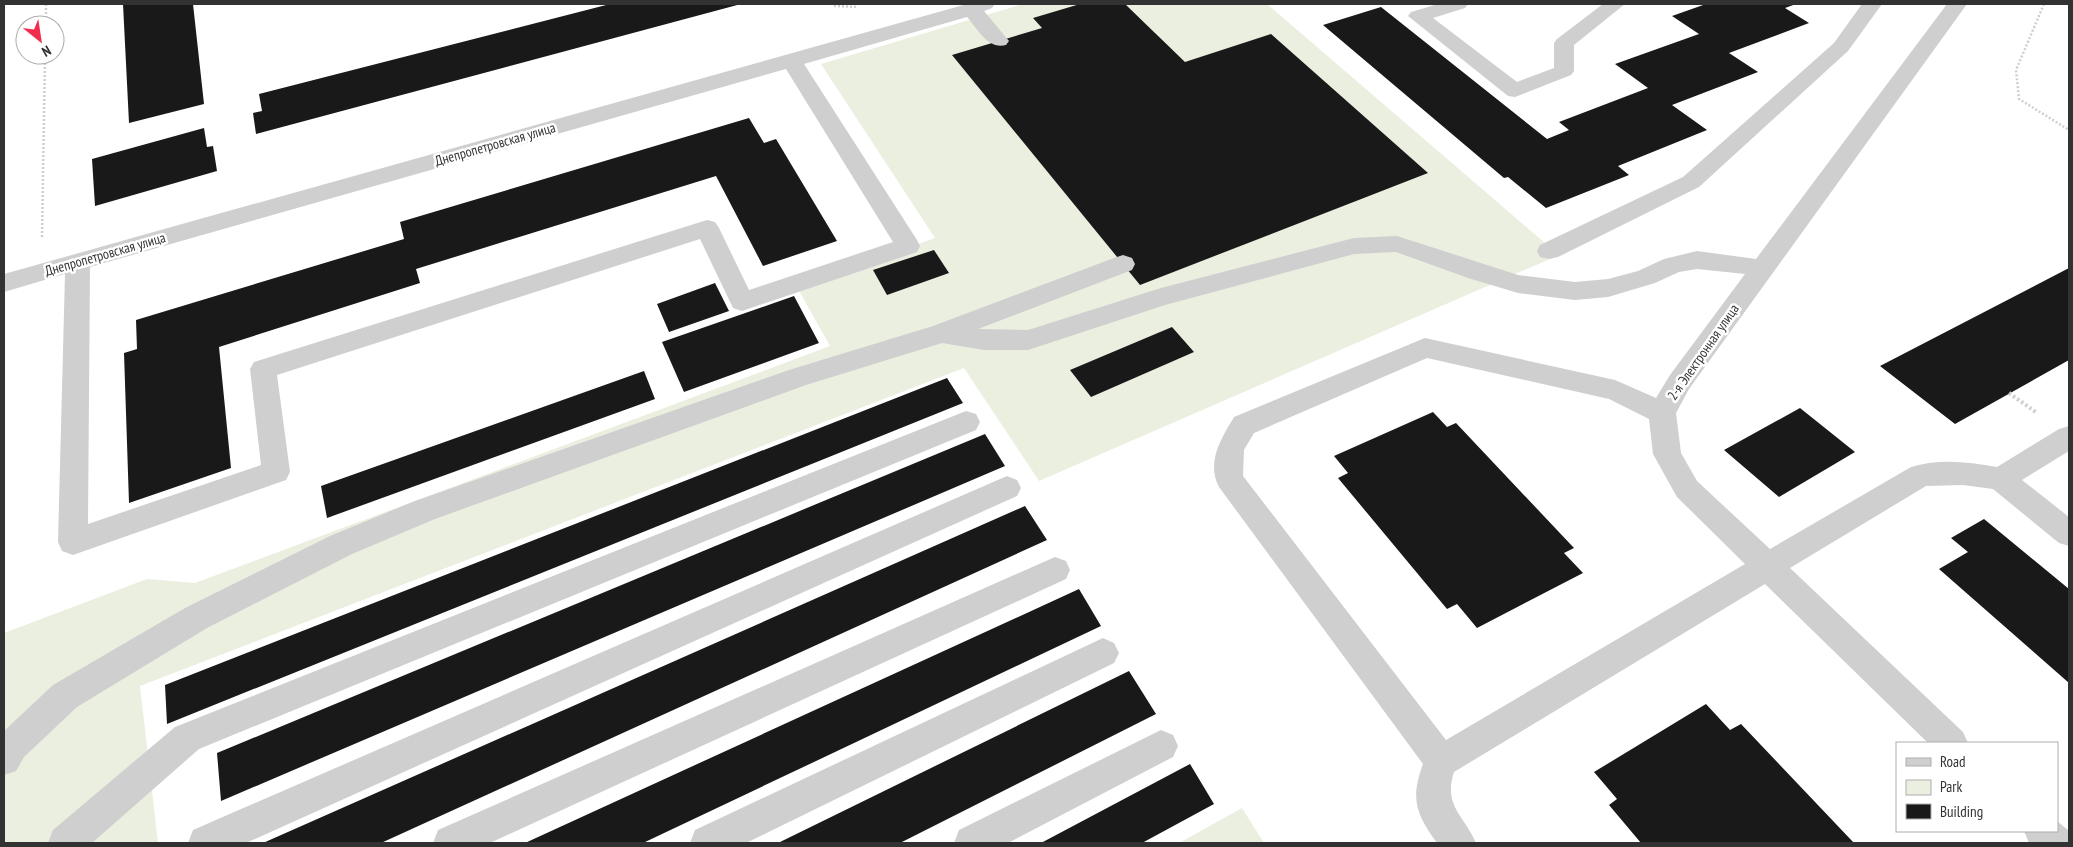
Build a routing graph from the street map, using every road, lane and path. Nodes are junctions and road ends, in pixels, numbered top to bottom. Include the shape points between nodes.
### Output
1 (1458, 4) edge
2 (1615, 4) edge
3 (1872, 4) edge
4 (1958, 4) edge
5 (2044, 4) edge
6 (978, 6) edge
7 (999, 41) dead end
8 (791, 60) junction
9 (45, 65) edge
10 (2069, 130) edge
11 (1549, 251) dead end
12 (78, 262) junction
13 (1122, 264) dead end
14 (1763, 268) junction
15 (42, 272) junction
16 (4, 283) edge
17 (942, 333) junction
18 (1662, 413) junction
19 (966, 422) dead end
20 (2069, 437) edge
21 (2000, 478) junction
22 (1007, 488) dead end
23 (2069, 534) edge
24 (1766, 566) junction
25 (1055, 570) dead end
26 (1103, 653) dead end
27 (1950, 742) edge
28 (1161, 746) dead end
29 (4, 759) edge
30 (1441, 761) junction
31 (2043, 832) edge
32 (66, 843) edge
33 (206, 843) edge
34 (451, 843) edge
35 (708, 843) edge
36 (972, 843) edge
37 (1458, 843) edge
38 (2055, 843) edge

1 - 2 street via 1418,16 1515,91 1564,71 1564,44
3 - 11 street via 1840,47 1691,182
4 - 14 street, 2-я Электронная улица
5 - 10 path via 2016,70 2019,98
6 - 7 street
6 - 8 street, Днепропетровская улица
8 - 12 street, Днепропетровская улица
8 - 12 street via 908,246 742,302 706,228 264,369 276,472 73,542
9 - 15 path
12 - 15 street, Днепропетровская улица
13 - 17 street
14 - 17 street via 1697,260 1673,264 1646,277 1608,288 1575,291 1518,284 1397,244 1354,246 1161,297 1028,340 984,340
14 - 18 street, 2-я Электронная улица via 1679,382
15 - 16 street, Днепропетровская улица
17 - 29 street via 798,377 425,510 341,545 196,618 65,696 12,746
18 - 24 street, 2-я Электронная улица via 1667,454 1687,489
18 - 30 street via 1615,390 1425,348 1244,425 1230,450 1229,478
19 - 32 street via 187,738
20 - 21 street
21 - 23 street
21 - 24 street via 1963,473 1921,475
22 - 33 street
24 - 27 street, 2-я Электронная улица
24 - 30 street
25 - 34 street
26 - 35 street
28 - 36 street
30 - 37 street via 1433,784 1436,812
31 - 38 street

